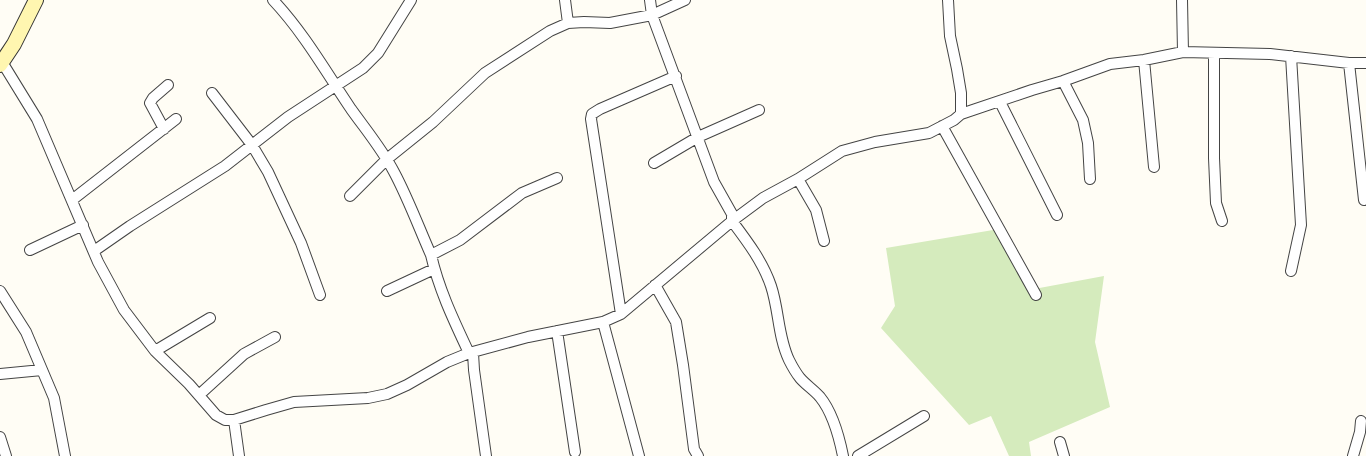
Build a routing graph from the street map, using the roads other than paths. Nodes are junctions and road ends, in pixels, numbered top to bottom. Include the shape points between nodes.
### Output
1 (36, 0) edge
2 (274, 0) edge
3 (411, 0) edge
4 (565, 0) edge
5 (650, 0) edge
6 (685, 0) edge
7 (948, 0) edge
8 (1182, 0) edge
9 (652, 15) junction
10 (568, 23) junction
11 (1183, 52) junction
12 (1214, 53) junction
13 (1290, 56) junction
14 (1144, 60) junction
15 (1349, 63) junction
16 (1366, 63) edge
17 (1, 64) edge
18 (676, 76) junction
19 (1064, 81) junction
20 (168, 85) dead end
21 (336, 86) junction
22 (212, 93) dead end
23 (1000, 102) junction
24 (759, 110) dead end
25 (961, 114) junction
26 (176, 120) dead end
27 (942, 126) junction
28 (164, 129) junction
29 (698, 137) junction
30 (252, 145) junction
31 (387, 159) junction
32 (654, 163) dead end
33 (1154, 168) dead end
34 (557, 178) dead end
35 (798, 179) junction
36 (1090, 180) dead end
37 (350, 196) dead end
38 (72, 200) junction
39 (1364, 200) dead end
40 (1057, 215) dead end
41 (732, 221) junction
42 (1222, 221) dead end
43 (83, 225) junction
44 (824, 240) dead end
45 (30, 250) dead end
46 (94, 251) junction
47 (430, 256) junction
48 (434, 269) junction
49 (1290, 271) dead end
50 (655, 285) junction
51 (0, 291) edge
52 (387, 291) dead end
53 (320, 295) dead end
54 (1036, 295) dead end
55 (622, 314) junction
56 (210, 318) dead end
57 (603, 322) junction
58 (557, 331) junction
59 (275, 337) dead end
60 (155, 351) junction
61 (471, 353) junction
62 (42, 370) junction
63 (0, 374) edge
64 (199, 395) junction
65 (924, 416) dead end
66 (234, 420) junction
67 (1361, 421) dead end
68 (0, 437) edge
69 (1060, 442) dead end
70 (575, 452) dead end
71 (6, 456) edge
72 (65, 456) edge
73 (239, 456) edge
74 (486, 456) edge
75 (639, 456) edge
76 (698, 456) edge
77 (842, 456) edge
78 (858, 456) edge
79 (1064, 456) edge
80 (1353, 456) edge

1 - 17 street
2 - 21 street
3 - 21 street via 378,53 363,68
4 - 10 street
5 - 9 street
6 - 9 street
7 - 25 street via 950,36 957,69
8 - 11 street
9 - 10 street via 610,23
9 - 18 street
10 - 31 street via 550,31 485,73 433,122
11 - 12 street
11 - 14 street
12 - 13 street
12 - 42 street via 1216,203
13 - 15 street
13 - 49 street via 1300,225
14 - 19 street via 1110,64
14 - 33 street
15 - 16 street
15 - 39 street
17 - 38 street via 37,119
18 - 29 street
18 - 55 street via 592,114
19 - 23 street
19 - 36 street via 1083,120 1088,143
20 - 28 street via 150,102
21 - 30 street via 288,117
21 - 31 street
22 - 30 street
23 - 25 street
23 - 40 street
24 - 29 street
25 - 27 street
26 - 28 street
27 - 35 street via 928,133 875,142 842,151
27 - 54 street
28 - 38 street
29 - 32 street
29 - 41 street via 714,182 732,214
30 - 46 street via 225,166
30 - 53 street via 283,203
31 - 37 street
31 - 47 street
34 - 47 street via 522,193 460,240
35 - 41 street via 764,198
35 - 44 street via 816,210
38 - 43 street
41 - 50 street
41 - 77 street via 759,261 771,286 780,332 789,359 800,377 820,397 831,414
43 - 45 street
43 - 46 street
46 - 60 street via 124,310
47 - 48 street
48 - 52 street
48 - 61 street via 445,302
50 - 55 street
50 - 76 street via 676,322 694,449
51 - 62 street via 26,332
55 - 57 street
56 - 60 street
57 - 58 street
57 - 75 street
58 - 61 street
58 - 70 street
59 - 64 street via 244,354
60 - 64 street
61 - 66 street via 447,362 387,394 368,398 294,402
61 - 74 street
62 - 63 street
62 - 72 street via 54,398
64 - 66 street via 216,415 225,420
65 - 78 street
66 - 73 street
67 - 80 street
68 - 71 street
69 - 79 street

